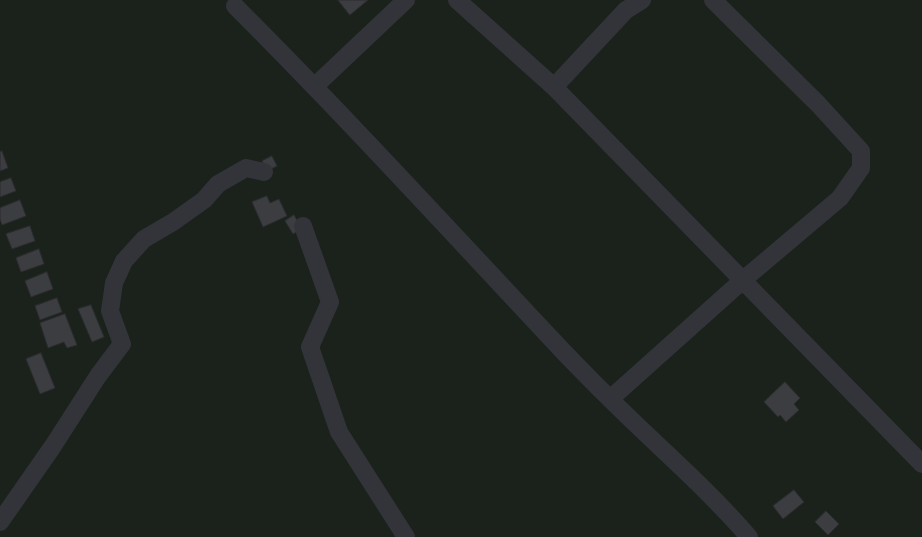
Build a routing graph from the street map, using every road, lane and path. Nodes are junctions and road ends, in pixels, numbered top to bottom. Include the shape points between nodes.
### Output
1 (406, 0) edge
2 (457, 0) edge
3 (642, 0) edge
4 (713, 0) edge
5 (235, 6) dead end
6 (315, 86) junction
7 (554, 87) junction
8 (264, 172) dead end
9 (302, 226) dead end
10 (743, 280) junction
11 (610, 399) junction
12 (922, 464) edge
13 (0, 522) edge
14 (406, 537) edge
15 (749, 537) edge

1 - 6 street
2 - 7 street
3 - 7 street via 626,10
4 - 10 street via 818,104 861,151 861,168 840,198
5 - 6 street
6 - 11 street
7 - 10 street
8 - 13 street via 246,168 218,184 204,200 144,239 124,261 114,282 110,310 122,344
9 - 14 street via 330,302 310,347 339,432
10 - 11 street
10 - 12 street
11 - 15 street via 681,465

